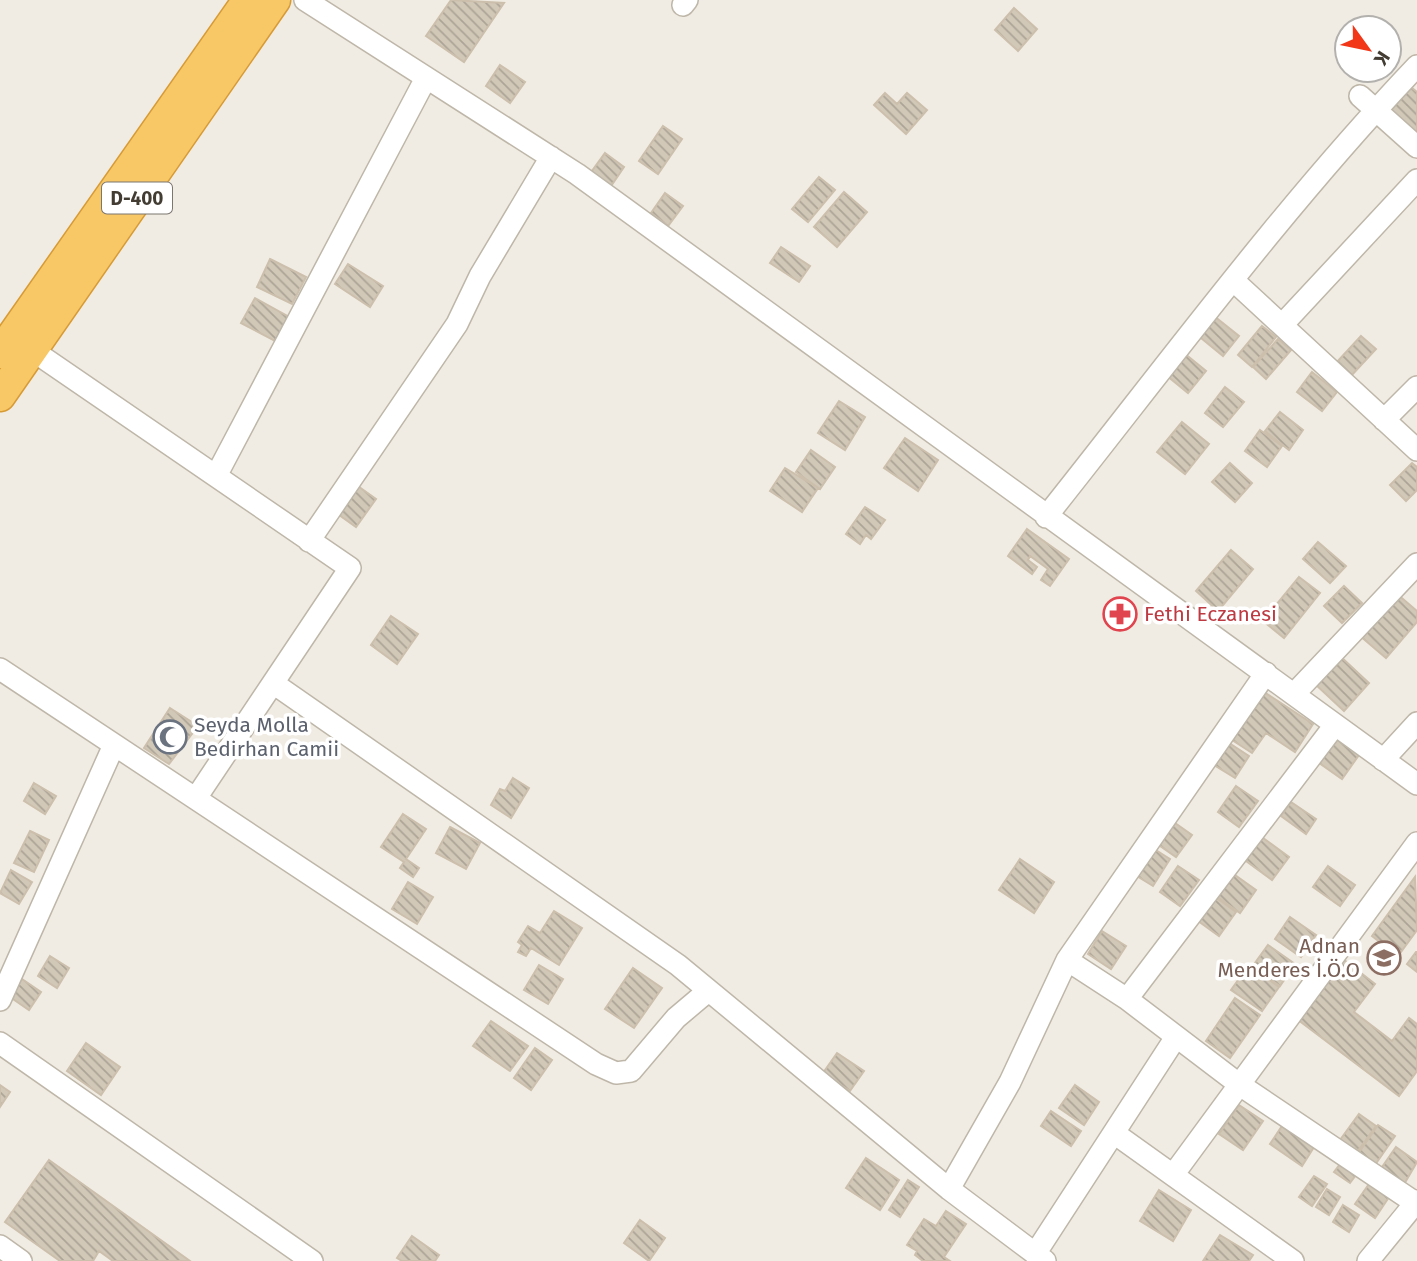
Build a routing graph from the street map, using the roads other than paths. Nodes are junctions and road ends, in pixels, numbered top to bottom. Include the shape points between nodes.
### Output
1 (248, 0) edge
2 (275, 0) edge
3 (305, 0) edge
4 (1417, 66) edge
5 (426, 78) junction
6 (1368, 103) junction
7 (1417, 147) edge
8 (551, 157) junction
9 (1417, 180) edge
10 (1234, 281) junction
11 (1282, 326) junction
12 (32, 350) junction
13 (0, 353) edge
14 (1417, 387) edge
15 (0, 396) edge
16 (1384, 420) junction
17 (1417, 450) edge
18 (216, 476) junction
19 (1046, 517) junction
20 (309, 541) junction
21 (1417, 564) edge
22 (0, 669) edge
23 (1266, 673) junction
24 (273, 683) junction
25 (1295, 693) junction
26 (1417, 723) edge
27 (1335, 725) junction
28 (114, 745) junction
29 (1383, 760) junction
30 (1417, 784) edge
31 (196, 798) junction
32 (1417, 843) edge
33 (1067, 960) junction
34 (708, 991) junction
35 (1128, 999) junction
36 (0, 1000) edge
37 (1176, 1037) junction
38 (0, 1043) edge
39 (1240, 1085) junction
40 (1114, 1133) junction
41 (1173, 1175) junction
42 (949, 1189) junction
43 (1416, 1202) edge
44 (0, 1246) edge
45 (1040, 1257) edge
46 (21, 1261) edge
47 (312, 1261) edge
48 (1293, 1261) edge
49 (1368, 1261) edge

1 - 13 highway, D-400
2 - 12 highway, D-400
3 - 5 street
4 - 6 street
5 - 8 street
5 - 18 street
6 - 7 street
6 - 10 street
8 - 19 street
8 - 20 street via 480,276 457,324
9 - 11 street
10 - 11 street
10 - 19 street
11 - 16 street
12 - 15 highway, D-400
12 - 18 street
14 - 16 street
16 - 17 street
18 - 20 street
19 - 23 street
20 - 24 street via 350,568
21 - 25 street
22 - 28 street
23 - 25 street
23 - 33 street
24 - 31 street
24 - 34 street via 678,965
25 - 27 street
26 - 29 street
27 - 29 street
27 - 35 street
28 - 31 street
28 - 36 street
29 - 30 street
31 - 34 street via 616,1073 631,1071 676,1018
32 - 39 street
33 - 35 street
33 - 42 street via 1010,1082
34 - 42 street
35 - 37 street
37 - 39 street
37 - 40 street
38 - 47 street
39 - 41 street
39 - 43 street
40 - 41 street
40 - 45 street
41 - 48 street
42 - 45 street
43 - 49 street
44 - 46 street

